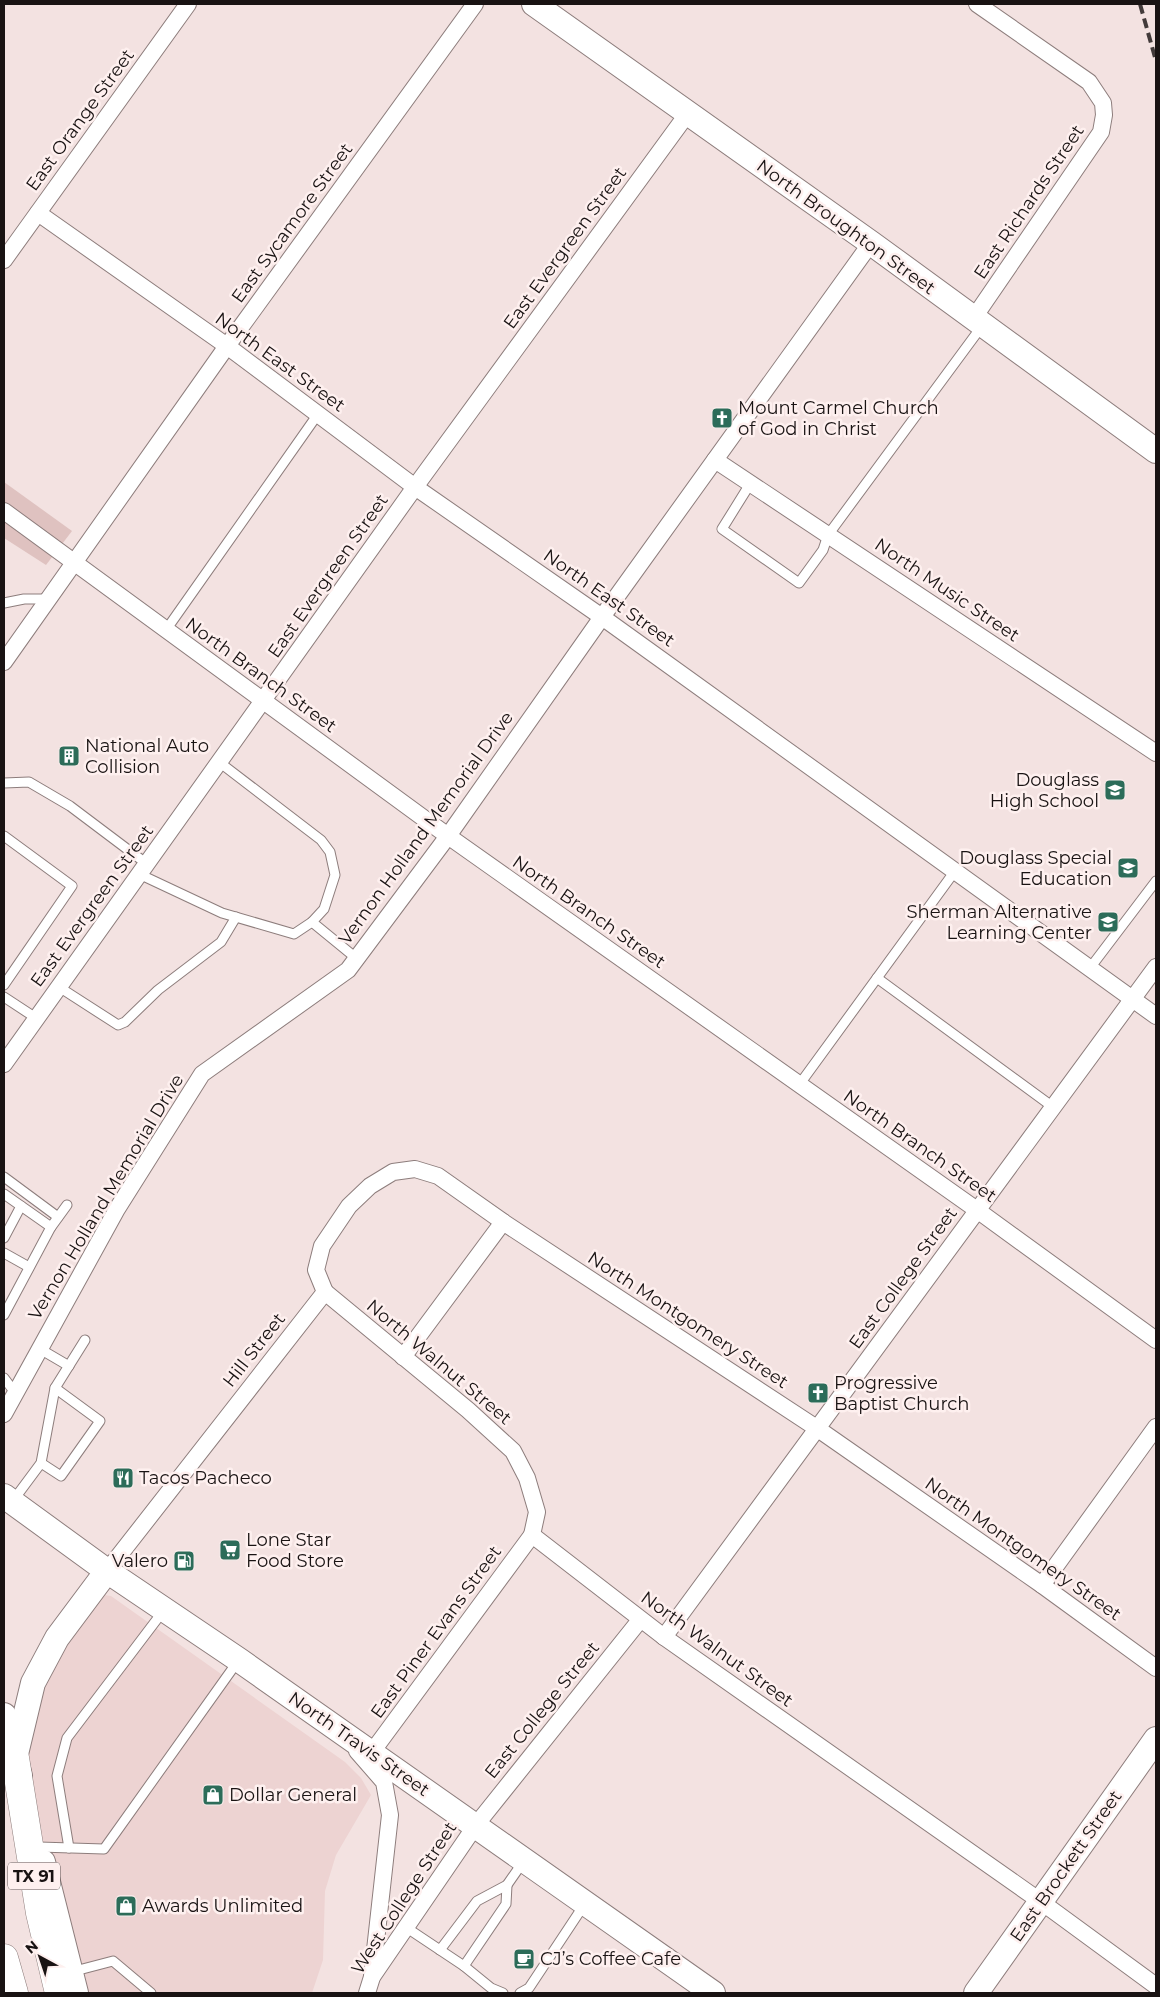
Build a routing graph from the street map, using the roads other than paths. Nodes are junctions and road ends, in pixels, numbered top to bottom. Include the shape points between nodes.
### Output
1 (188, 4) edge
2 (475, 4) edge
3 (534, 4) edge
4 (977, 4) edge
5 (688, 113) junction
6 (38, 213) junction
7 (871, 243) junction
8 (4, 260) edge
9 (978, 322) junction
10 (227, 346) junction
11 (318, 414) junction
12 (1156, 451) edge
13 (715, 460) junction
14 (750, 484) junction
15 (415, 487) junction
16 (4, 511) edge
17 (828, 535) junction
18 (74, 562) junction
19 (48, 599) junction
20 (4, 603) edge
21 (602, 617) junction
22 (166, 630) junction
23 (4, 662) edge
24 (263, 701) junction
25 (1156, 753) edge
26 (219, 762) junction
27 (4, 783) edge
28 (4, 836) edge
29 (448, 836) junction
30 (143, 869) junction
31 (955, 871) junction
32 (1156, 881) edge
33 (236, 917) junction
34 (312, 922) junction
35 (356, 958) junction
36 (1156, 966) edge
37 (1090, 968) junction
38 (877, 978) junction
39 (4, 985) edge
40 (59, 987) junction
41 (4, 996) edge
42 (1133, 999) junction
43 (1156, 1016) edge
44 (36, 1018) junction
45 (4, 1064) edge
46 (800, 1085) junction
47 (1053, 1107) junction
48 (4, 1177) edge
49 (4, 1194) edge
50 (67, 1205) dead end
51 (21, 1206) junction
52 (977, 1210) junction
53 (58, 1218) junction
54 (504, 1222) junction
55 (51, 1227) junction
56 (4, 1238) edge
57 (4, 1253) edge
58 (29, 1267) junction
59 (325, 1292) junction
60 (4, 1315) edge
61 (85, 1340) dead end
62 (1156, 1340) edge
63 (40, 1349) junction
64 (403, 1357) junction
65 (69, 1366) junction
66 (4, 1378) edge
67 (55, 1388) junction
68 (16, 1394) junction
69 (4, 1414) edge
70 (1156, 1427) edge
71 (818, 1429) junction
72 (41, 1463) junction
73 (8, 1499) edge
74 (532, 1535) junction
75 (107, 1571) junction
76 (1042, 1585) junction
77 (164, 1610) junction
78 (640, 1620) junction
79 (664, 1637) junction
80 (239, 1660) junction
81 (1156, 1668) edge
82 (4, 1715) edge
83 (335, 1727) junction
84 (1156, 1739) edge
85 (372, 1752) junction
86 (14, 1758) junction
87 (476, 1825) junction
88 (39, 1847) junction
89 (69, 1848) junction
90 (525, 1860) junction
91 (507, 1885) junction
92 (1040, 1901) junction
93 (586, 1903) junction
94 (407, 1928) junction
95 (440, 1950) junction
96 (4, 1958) edge
97 (464, 1966) junction
98 (372, 1977) junction
99 (68, 1986) edge
100 (1156, 1986) edge
101 (14, 1993) edge
102 (151, 1993) edge
103 (367, 1993) edge
104 (503, 1993) edge
105 (520, 1993) edge
106 (713, 1993) edge
107 (976, 1993) edge

1 - 6 street, East Orange Street
2 - 10 street, East Sycamore Street
3 - 5 main road, North Broughton Street
4 - 9 street, East Richards Street via 1089,82 1103,102 1104,115 1101,132
5 - 7 main road, North Broughton Street
5 - 15 street, East Evergreen Street
6 - 8 street, East Orange Street
6 - 10 street, North East Street
7 - 9 main road, North Broughton Street
7 - 13 street, Vernon Holland Memorial Drive
9 - 12 main road, North Broughton Street
9 - 17 lane
10 - 11 street, North East Street
10 - 18 street, East Sycamore Street
11 - 15 street, North East Street
11 - 22 lane
13 - 14 street, North Music Street
13 - 21 street, Vernon Holland Memorial Drive
14 - 17 street, North Music Street
14 - 17 lane via 722,529 799,583 823,550
15 - 21 street, North East Street
15 - 24 street, East Evergreen Street
16 - 18 street, North Branch Street
17 - 25 street, North Music Street
18 - 19 street, East Sycamore Street
18 - 22 street, North Branch Street
19 - 20 lane
19 - 23 street, East Sycamore Street
21 - 29 street, Vernon Holland Memorial Drive
21 - 31 street, North East Street
22 - 24 street, North Branch Street
24 - 26 street, East Evergreen Street
24 - 29 street, North Branch Street
26 - 30 street, East Evergreen Street
26 - 34 lane via 321,840 330,852 336,875 324,909
27 - 30 lane via 29,782 70,806
28 - 39 lane via 72,886
29 - 35 street, Vernon Holland Memorial Drive
29 - 46 street, North Branch Street
30 - 33 lane via 222,913
30 - 40 street, East Evergreen Street
31 - 37 street, North East Street
31 - 38 lane
32 - 37 lane
33 - 34 lane via 294,934
33 - 40 lane via 221,942 118,1025
34 - 35 lane
35 - 63 street, Vernon Holland Memorial Drive via 348,970 202,1074 117,1209
36 - 42 street, East College Street
37 - 42 street, North East Street
38 - 46 lane
38 - 47 lane
40 - 44 street, East Evergreen Street
41 - 44 lane
42 - 43 street, North East Street
42 - 47 street, East College Street
44 - 45 street, East Evergreen Street
46 - 52 street, North Branch Street
47 - 52 street, East College Street
48 - 53 lane
49 - 51 lane
50 - 53 lane
51 - 55 lane
51 - 56 lane
52 - 62 street, North Branch Street
52 - 71 street, East College Street
53 - 55 lane
54 - 59 street, North Montgomery Street via 438,1176 415,1169 392,1172 370,1186 349,1206 322,1246 316,1270
54 - 64 street
54 - 71 street, North Montgomery Street
55 - 58 lane
57 - 58 lane
58 - 60 lane
59 - 64 street, North Walnut Street
59 - 75 street, Hill Street
61 - 65 lane
63 - 65 lane
63 - 68 street, Vernon Holland Memorial Drive
64 - 74 street, North Walnut Street via 513,1451 527,1478 537,1512
65 - 67 lane
66 - 68 lane
67 - 72 lane
67 - 72 lane via 100,1421 61,1476
68 - 69 street, Vernon Holland Memorial Drive
70 - 76 street
71 - 76 street, North Montgomery Street
71 - 79 street, East College Street
72 - 73 lane
73 - 75 main road, North Travis Street
74 - 78 street, North Walnut Street
74 - 85 street, East Piner Evans Street
75 - 77 main road, North Travis Street
75 - 86 main road via 57,1638 33,1683
76 - 81 street, North Montgomery Street
77 - 80 main road, North Travis Street
77 - 89 lane via 67,1738 57,1776
78 - 79 street, North Walnut Street
78 - 87 street, East College Street
79 - 92 street, North Walnut Street
80 - 83 main road, North Travis Street
80 - 89 lane via 104,1849
82 - 86 main road
83 - 85 main road, North Travis Street
83 - 98 street via 384,1782 390,1814
84 - 92 main road, East Brockett Street
85 - 87 main road, North Travis Street
86 - 88 main road
86 - 99 highway, TX 91 via 40,1913
87 - 90 main road, North Travis Street
87 - 94 street, West College Street
88 - 89 lane
88 - 99 main road
90 - 91 lane
90 - 93 main road, North Travis Street
91 - 95 lane via 477,1901
91 - 97 lane via 506,1904
92 - 100 street, North Walnut Street
92 - 107 main road, East Brockett Street
93 - 105 lane via 529,1988
93 - 106 main road, North Travis Street
94 - 95 lane
94 - 98 street, West College Street
95 - 97 lane
96 - 101 highway
97 - 104 lane
98 - 103 street, West College Street
99 - 102 lane via 113,1961

